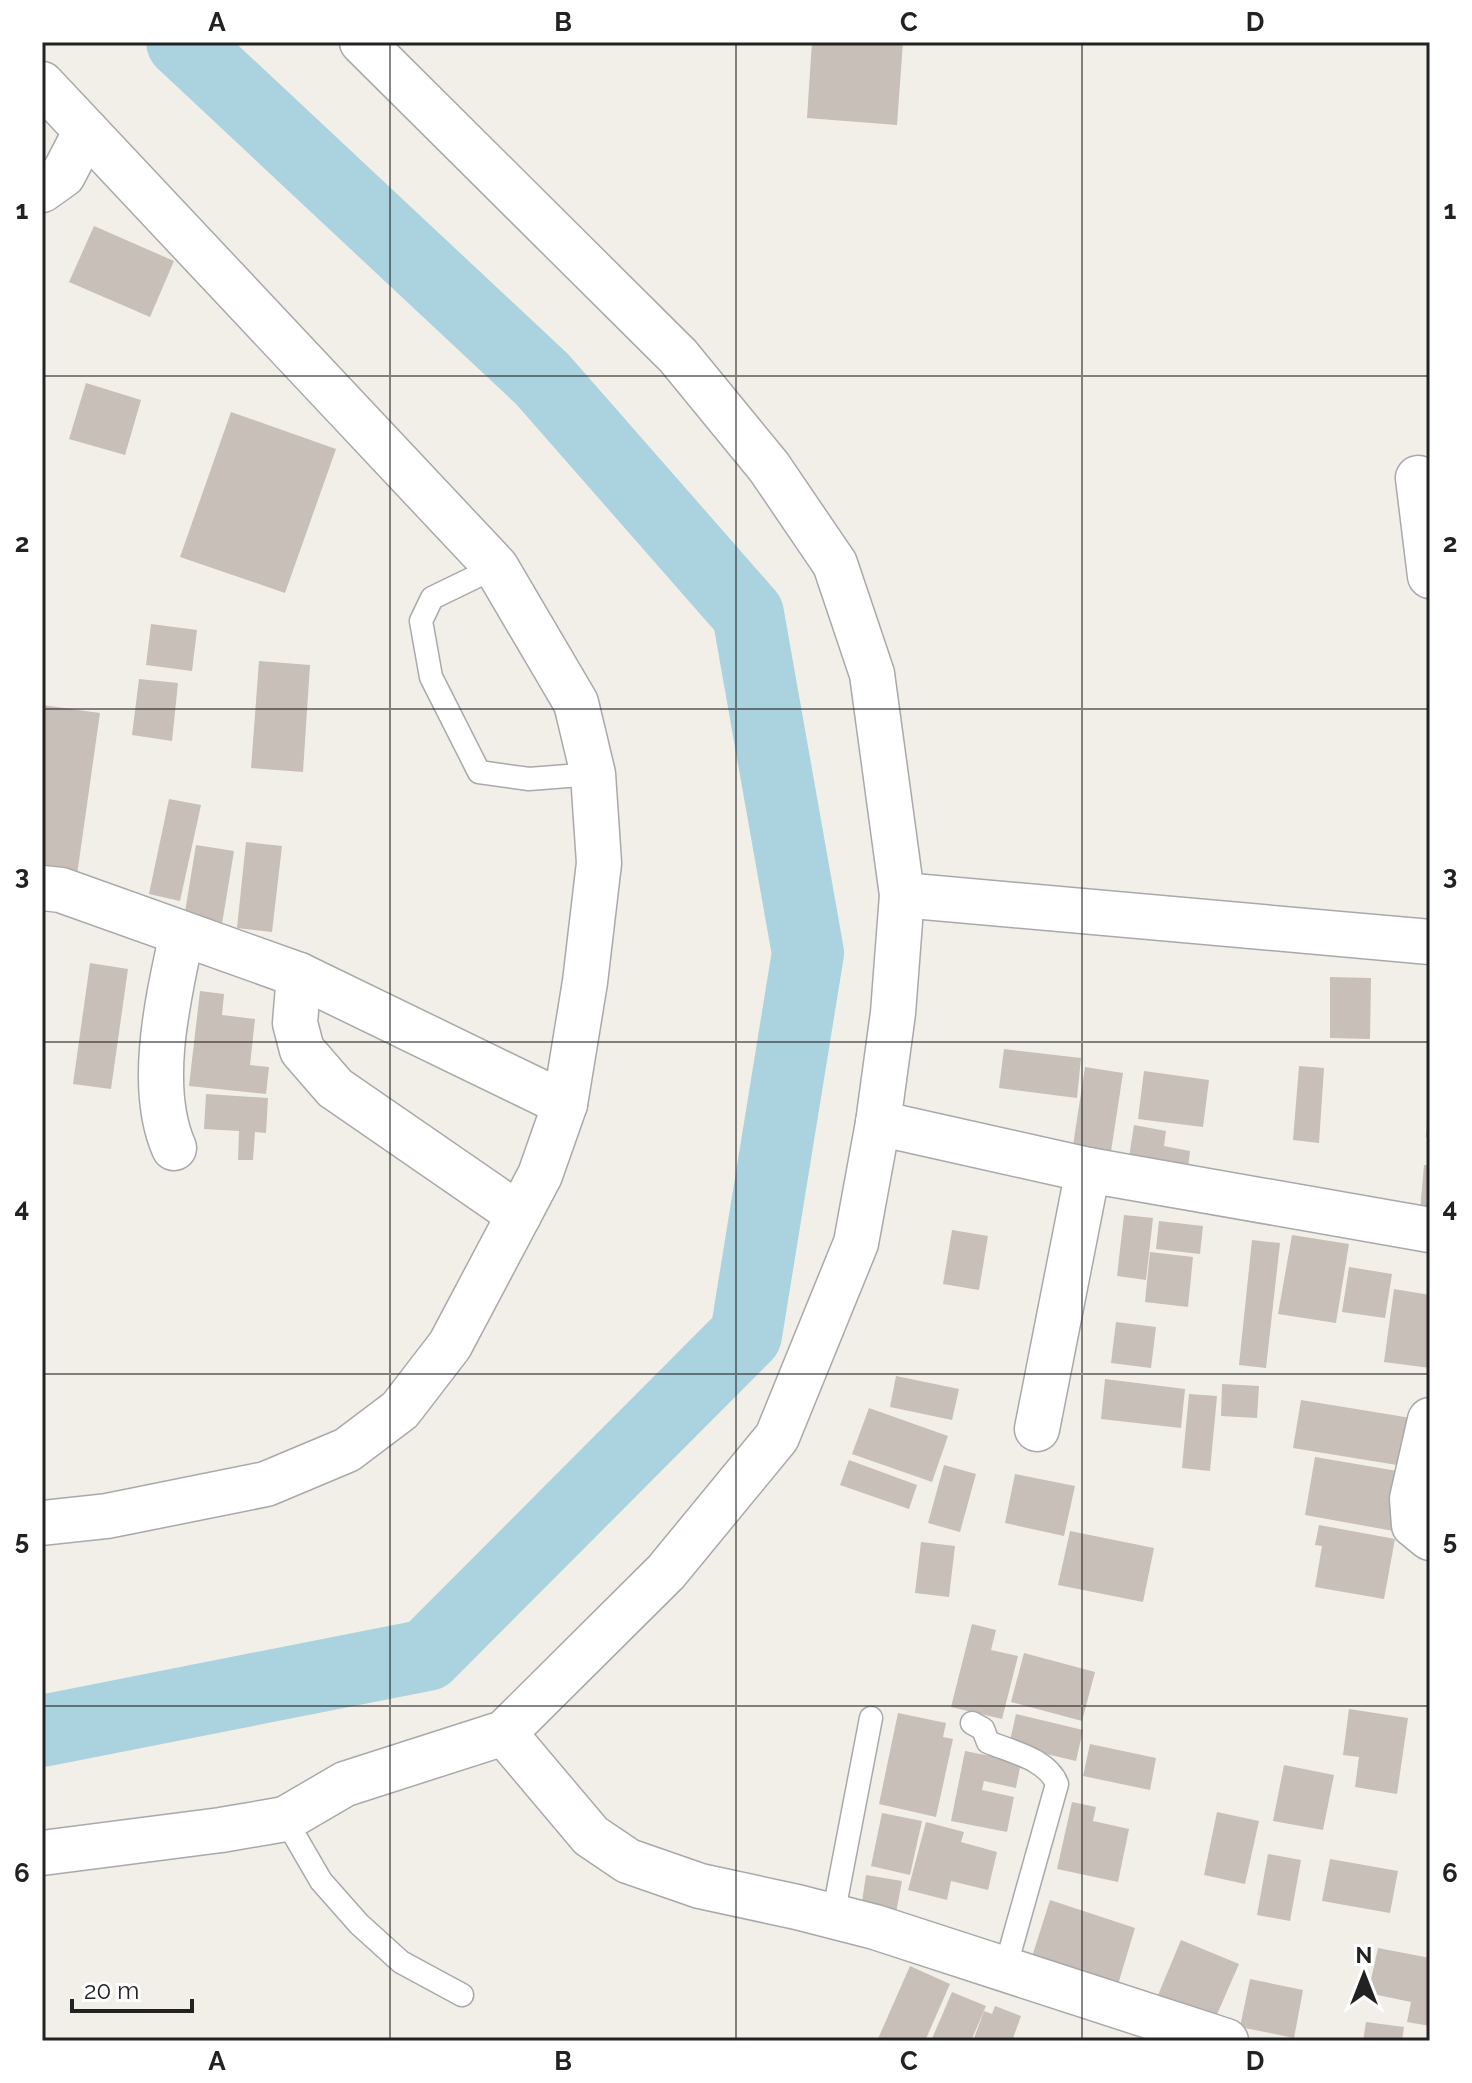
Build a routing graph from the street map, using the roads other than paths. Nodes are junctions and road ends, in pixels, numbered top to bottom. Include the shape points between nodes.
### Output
1 (362, 42) edge
2 (42, 84) edge
3 (86, 131) junction
4 (42, 190) edge
5 (1418, 478) dead end
6 (496, 567) junction
7 (1430, 576) edge
8 (593, 774) junction
9 (42, 888) edge
10 (902, 895) junction
11 (182, 934) junction
12 (1430, 942) edge
13 (299, 975) junction
14 (565, 1104) junction
15 (878, 1123) junction
16 (174, 1148) dead end
17 (1088, 1170) junction
18 (519, 1215) junction
19 (1430, 1230) edge
20 (1430, 1420) edge
21 (1037, 1429) dead end
22 (42, 1523) edge
23 (1430, 1538) edge
24 (871, 1718) dead end
25 (972, 1723) dead end
26 (504, 1733) junction
27 (285, 1819) junction
28 (42, 1853) edge
29 (833, 1916) junction
30 (1005, 1969) junction
31 (462, 1995) dead end
32 (1226, 2041) edge

1 - 10 street via 678,356 769,467 835,564 872,674
2 - 3 street
3 - 4 street via 63,175
3 - 6 street
5 - 7 street
6 - 8 street via 576,703
6 - 8 lane via 432,598 421,621 431,677 479,772 529,779
8 - 14 street via 599,863
9 - 11 street via 61,890
10 - 12 street
10 - 15 street
11 - 13 street
11 - 16 street via 162,1054 164,1121
13 - 14 street
13 - 18 street via 295,1023 302,1050 335,1088
14 - 18 street via 540,1175
15 - 17 street
15 - 26 street via 856,1243 777,1437 666,1572
17 - 19 street
17 - 21 street
18 - 22 street via 450,1345 400,1410 347,1450 266,1484 107,1516
20 - 23 street via 1412,1499 1414,1525
24 - 29 lane
25 - 30 lane via 983,1729 988,1742 1053,1773 1057,1784
26 - 27 street via 345,1784
26 - 29 street via 591,1836 628,1861 700,1886
27 - 28 street
27 - 31 lane via 321,1881 359,1924 401,1962
29 - 30 street
30 - 32 street

